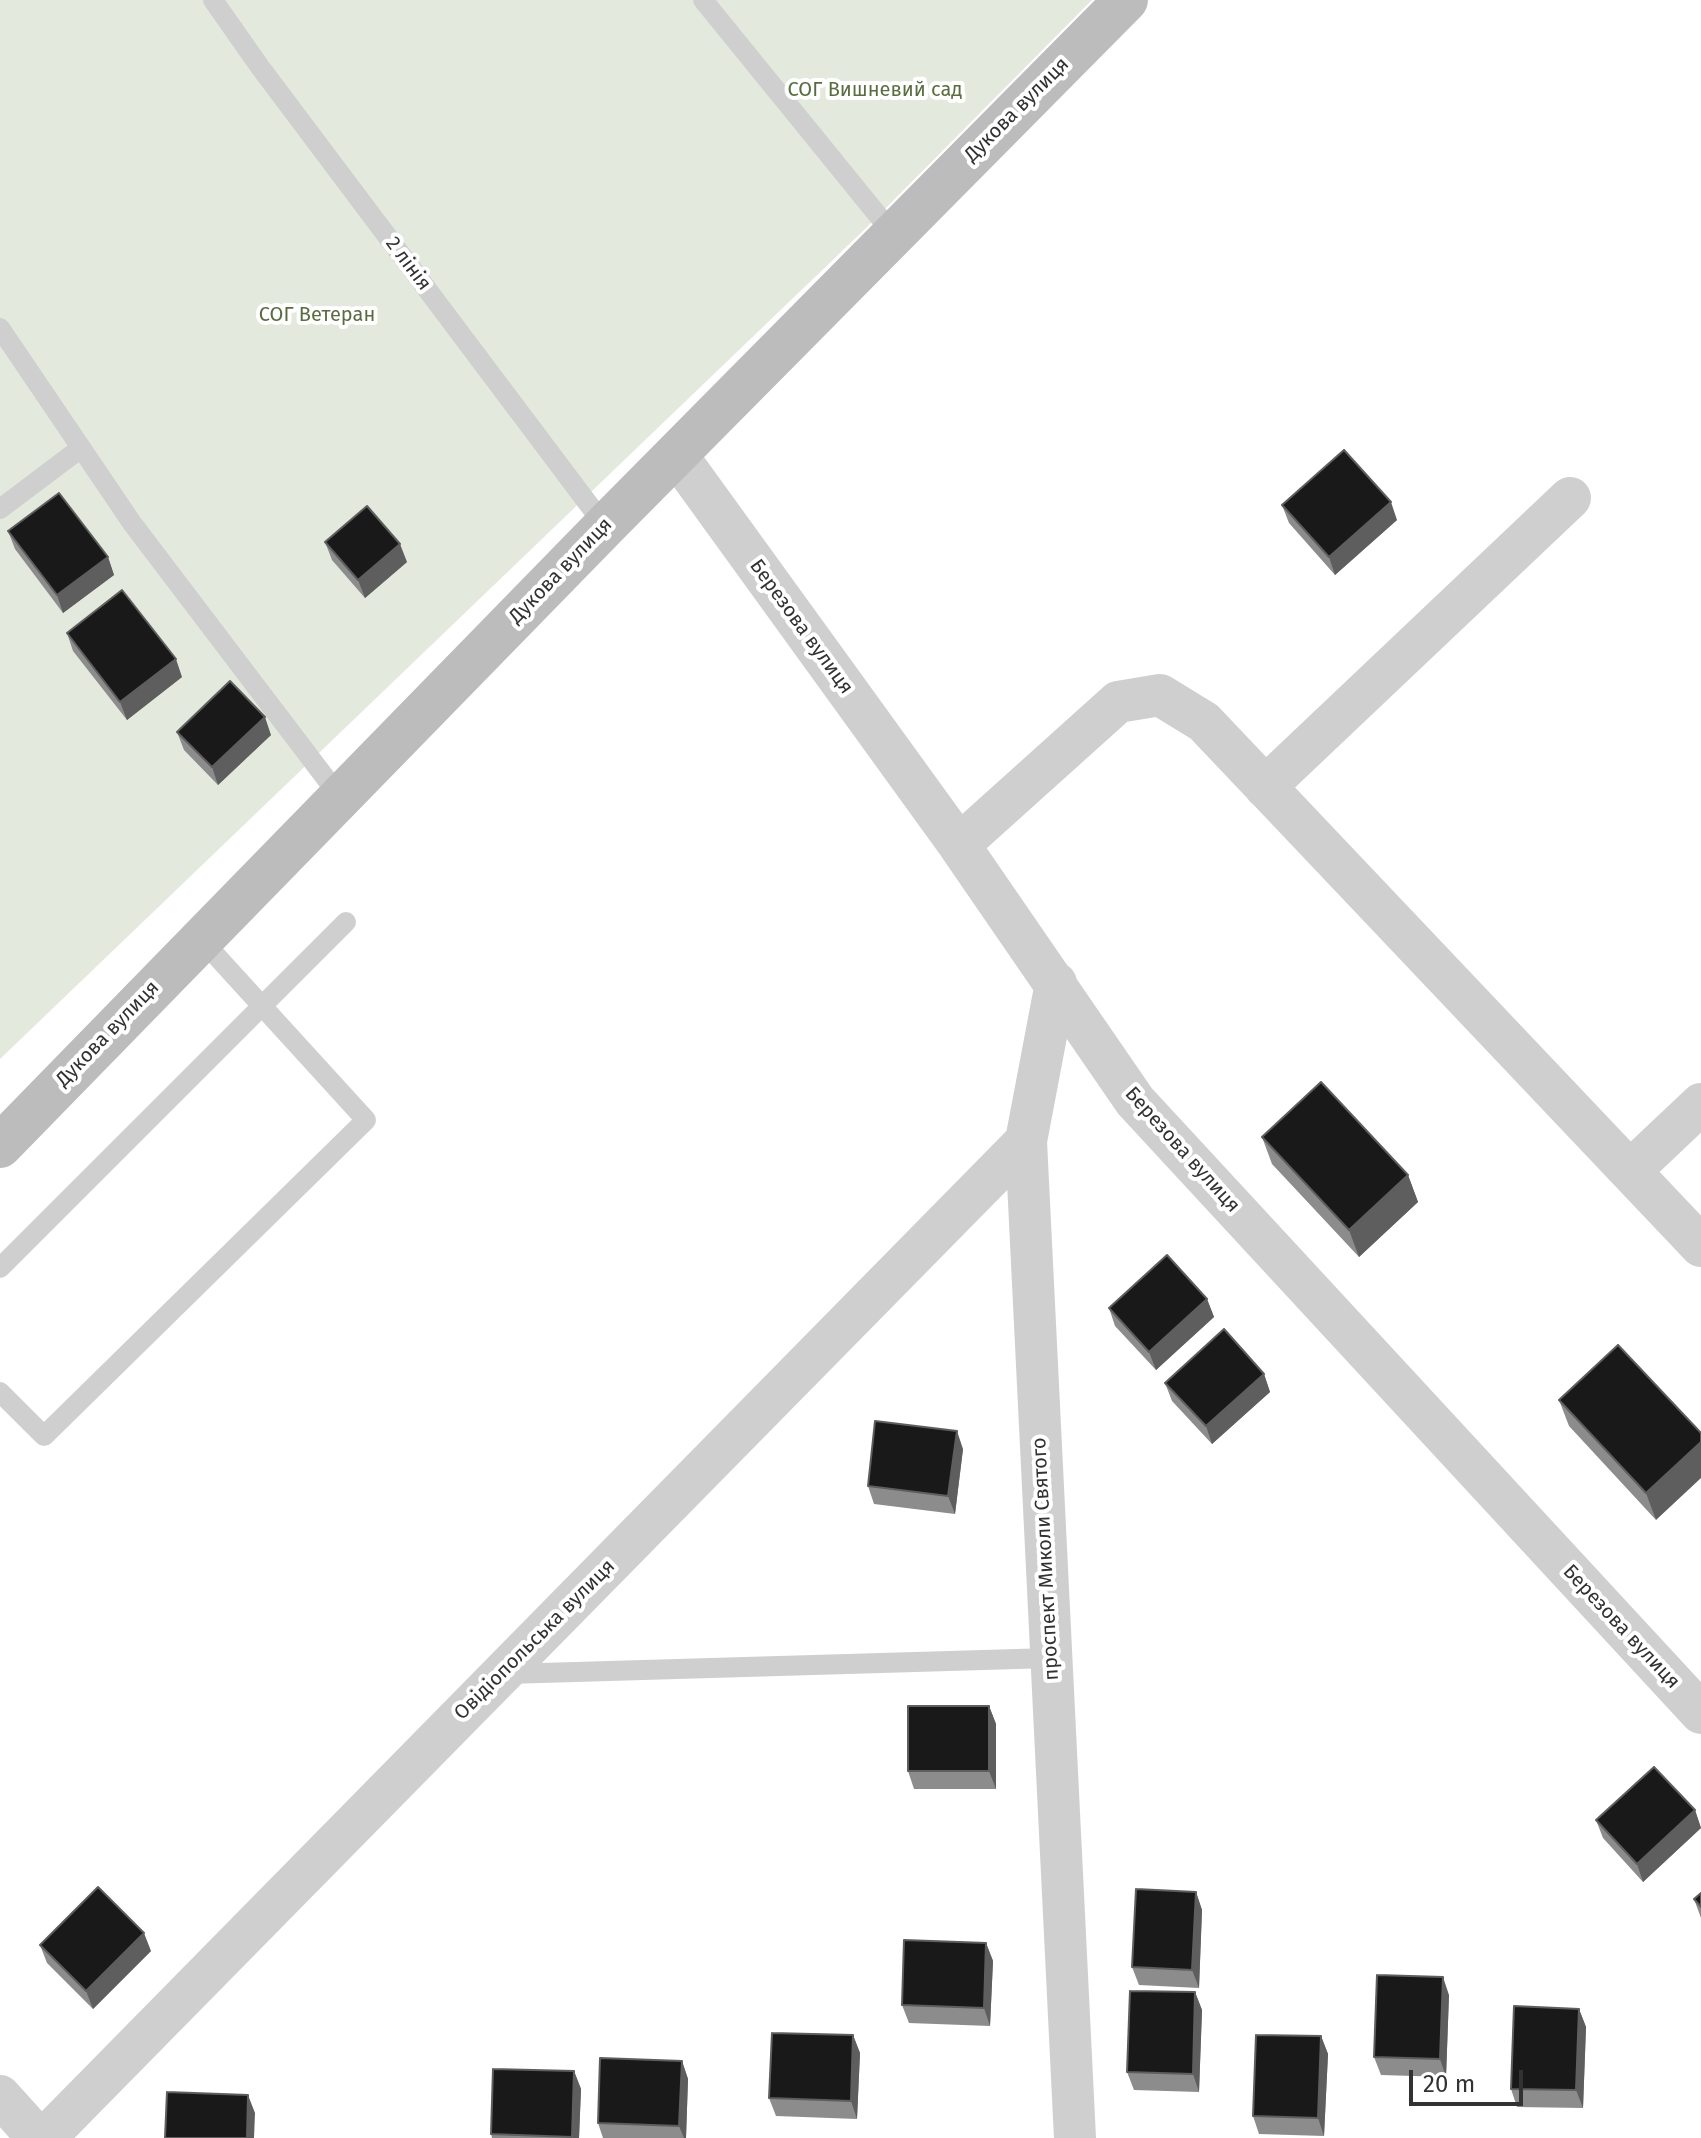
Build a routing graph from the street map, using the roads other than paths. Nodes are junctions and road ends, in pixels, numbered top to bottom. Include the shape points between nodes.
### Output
1 (213, 0) edge
2 (703, 0) edge
3 (1126, 0) edge
4 (894, 235) junction
5 (0, 328) edge
6 (81, 448) junction
7 (676, 454) junction
8 (1570, 498) dead end
9 (0, 509) edge
10 (605, 526) junction
11 (1265, 787) junction
12 (340, 797) junction
13 (959, 845) junction
14 (346, 922) dead end
15 (200, 938) junction
16 (1056, 983) junction
17 (262, 1005) junction
18 (1701, 1104) edge
19 (1026, 1141) junction
20 (0, 1146) edge
21 (1630, 1171) junction
22 (1701, 1246) edge
23 (0, 1268) edge
24 (0, 1392) edge
25 (1051, 1658) junction
26 (501, 1674) junction
27 (1701, 1713) edge
28 (0, 2096) edge
29 (38, 2138) edge
30 (45, 2138) edge
31 (1075, 2138) edge

1 - 10 lane, 2 лінія
2 - 4 lane
3 - 4 street, Дукова вулиця
4 - 7 street, Дукова вулиця
5 - 6 lane
6 - 9 lane
6 - 12 lane
7 - 10 street, Дукова вулиця
7 - 13 street, Березова вулиця
8 - 11 street
10 - 12 street, Дукова вулиця
11 - 13 street via 1204,722 1160,695 1118,702
11 - 21 street
12 - 15 street, Дукова вулиця
13 - 16 street, Березова вулиця
14 - 17 lane
15 - 17 lane
15 - 20 street, Дукова вулиця
16 - 19 street, проспект Миколи Святого
16 - 27 street, Березова вулиця via 1135,1101
17 - 23 lane
17 - 24 lane via 366,1120 44,1436
18 - 21 street
19 - 25 street, проспект Миколи Святого
19 - 26 street, Овідіопольська вулиця
21 - 22 street
25 - 26 lane
25 - 31 street, проспект Миколи Святого
26 - 30 street, Овідіопольська вулиця
28 - 29 street

